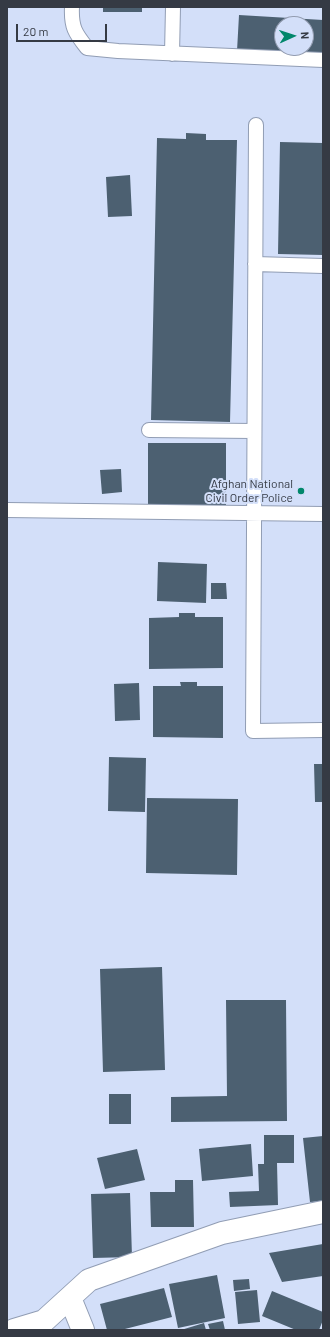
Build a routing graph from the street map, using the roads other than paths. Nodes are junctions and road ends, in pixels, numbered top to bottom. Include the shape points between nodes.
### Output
1 (72, 7) edge
2 (172, 7) edge
3 (172, 54) junction
4 (323, 60) edge
5 (256, 125) dead end
6 (255, 264) junction
7 (323, 266) edge
8 (150, 430) dead end
9 (254, 431) junction
10 (7, 510) edge
11 (254, 512) junction
12 (323, 514) edge
13 (323, 730) edge
14 (323, 1212) edge
15 (70, 1298) junction
16 (14, 1330) edge
17 (83, 1330) edge

1 - 3 lane via 76,34 87,48
2 - 3 lane
3 - 4 lane
5 - 6 lane
6 - 7 lane
6 - 9 lane
8 - 9 lane
9 - 11 lane
10 - 11 lane
11 - 12 lane
11 - 13 lane via 253,731
14 - 15 street via 222,1233 89,1280
15 - 16 street via 44,1321
15 - 17 street

